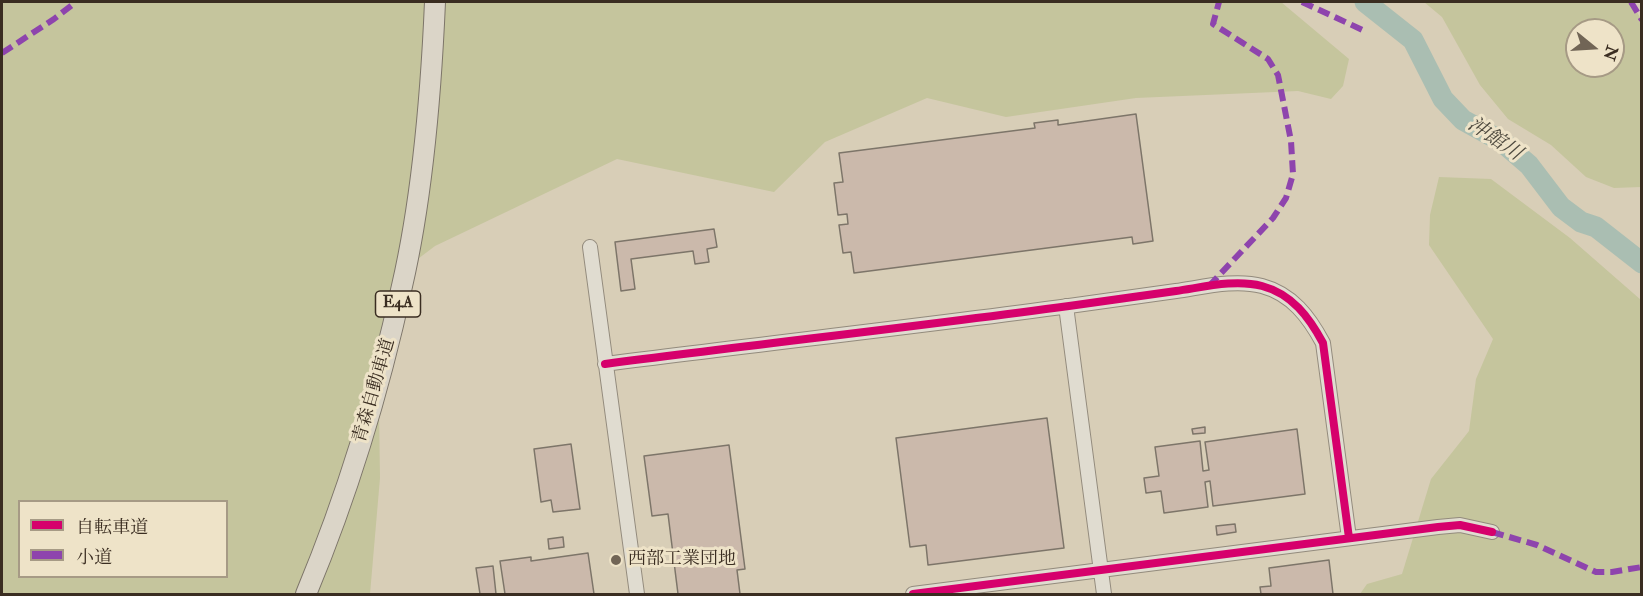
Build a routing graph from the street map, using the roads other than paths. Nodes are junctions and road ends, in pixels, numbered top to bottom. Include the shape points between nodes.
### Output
1 (435, 2) edge
2 (590, 247) dead end
3 (1066, 306) junction
4 (605, 364) junction
5 (1492, 532) dead end
6 (1349, 538) junction
7 (1100, 571) junction
8 (306, 594) edge
9 (637, 594) edge
10 (913, 594) edge
11 (1104, 594) edge

1 - 8 highway, 青森自動車道 / E4A via 427,119 403,285 352,470
2 - 4 street
3 - 4 street
3 - 6 street via 1243,283 1263,286 1299,307 1323,343
3 - 7 street
4 - 9 street
5 - 6 street via 1460,525
6 - 7 street
7 - 10 street
7 - 11 street

